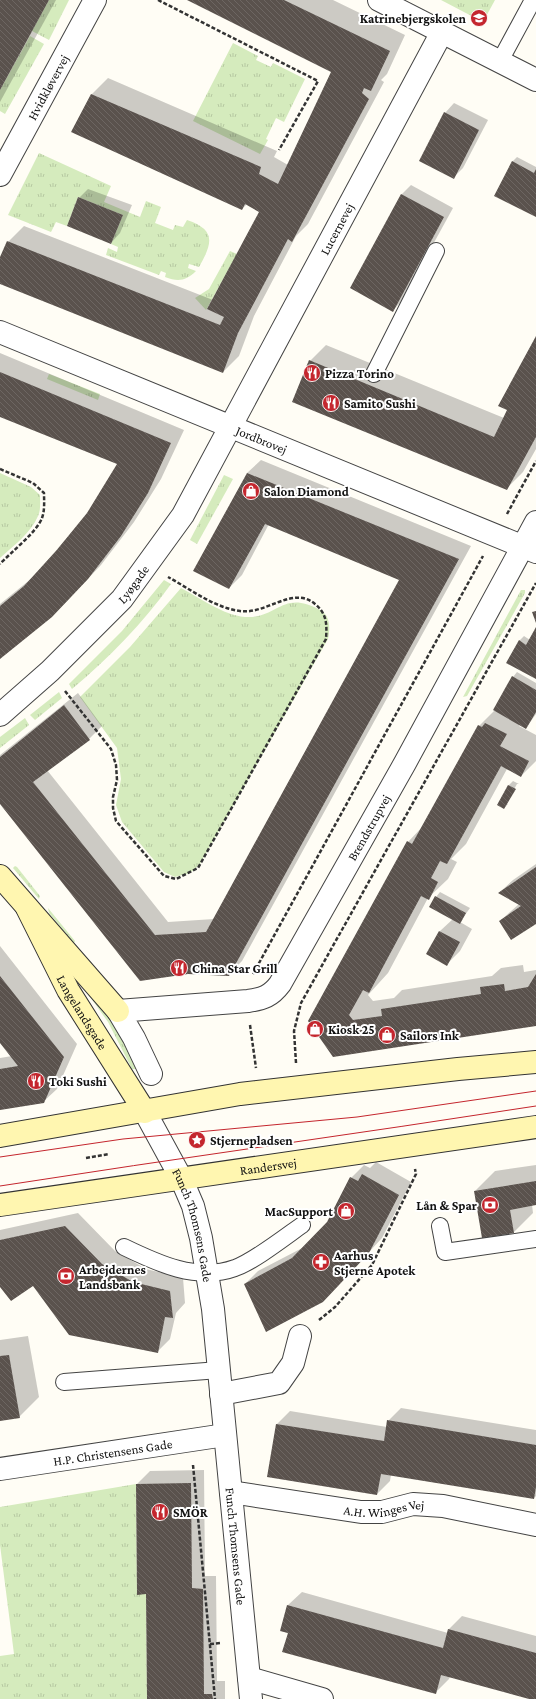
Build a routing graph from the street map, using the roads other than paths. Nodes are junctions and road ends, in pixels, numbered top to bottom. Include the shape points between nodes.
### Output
1 (95, 0) edge
2 (379, 0) edge
3 (533, 0) edge
4 (442, 32) junction
5 (500, 62) junction
6 (536, 80) edge
7 (0, 175) edge
8 (436, 251) dead end
9 (0, 332) edge
10 (374, 374) dead end
11 (230, 425) junction
12 (536, 522) edge
13 (530, 549) edge
14 (0, 714) edge
15 (0, 876) edge
16 (27, 908) junction
17 (118, 1011) junction
18 (536, 1062) edge
19 (151, 1074) dead end
20 (145, 1112) junction
21 (536, 1127) edge
22 (0, 1136) edge
23 (182, 1178) junction
24 (0, 1205) edge
25 (302, 1225) dead end
26 (440, 1226) dead end
27 (536, 1239) edge
28 (124, 1247) dead end
29 (207, 1272) junction
30 (300, 1336) road end
31 (219, 1370) junction
32 (64, 1382) dead end
33 (221, 1394) junction
34 (225, 1435) junction
35 (0, 1469) edge
36 (231, 1492) junction
37 (536, 1525) edge
38 (249, 1678) junction
39 (251, 1699) edge
40 (322, 1699) edge

1 - 7 street, Hvidkløvervej
2 - 4 street
3 - 5 lane
4 - 5 street
4 - 11 street, Lucernevej
5 - 6 street
8 - 10 lane
9 - 11 street, Jordbrovej
11 - 13 street, Jordbrovej
11 - 14 street, Lyøgade via 183,515 122,599 50,672
12 - 13 street, Brendstrupvej
13 - 17 street, Brendstrupvej via 272,994 248,1002
15 - 16 street, Langelandsgade
16 - 17 street, Langelandsgade
16 - 20 street, Langelandsgade via 68,990
17 - 19 street, Langelandsgade
18 - 20 street via 240,1094
20 - 22 street
20 - 23 street, Funch Thomsens Gade
21 - 23 street, Randersvej
23 - 24 street, Randersvej
23 - 29 street, Funch Thomsens Gade via 193,1206
25 - 29 lane via 237,1268
26 - 27 lane via 445,1252
28 - 29 lane via 162,1265 186,1271
29 - 31 street, Funch Thomsens Gade
30 - 33 street via 293,1363 279,1383
31 - 32 lane
31 - 33 street, Funch Thomsens Gade
33 - 34 street, Funch Thomsens Gade
34 - 35 street, H.P. Christensens Gade
34 - 36 street, Funch Thomsens Gade
36 - 37 street, A.H. Winges Vej via 361,1512 382,1512 413,1504 443,1506
36 - 38 street, Funch Thomsens Gade
38 - 39 street, Funch Thomsens Gade
38 - 40 street

